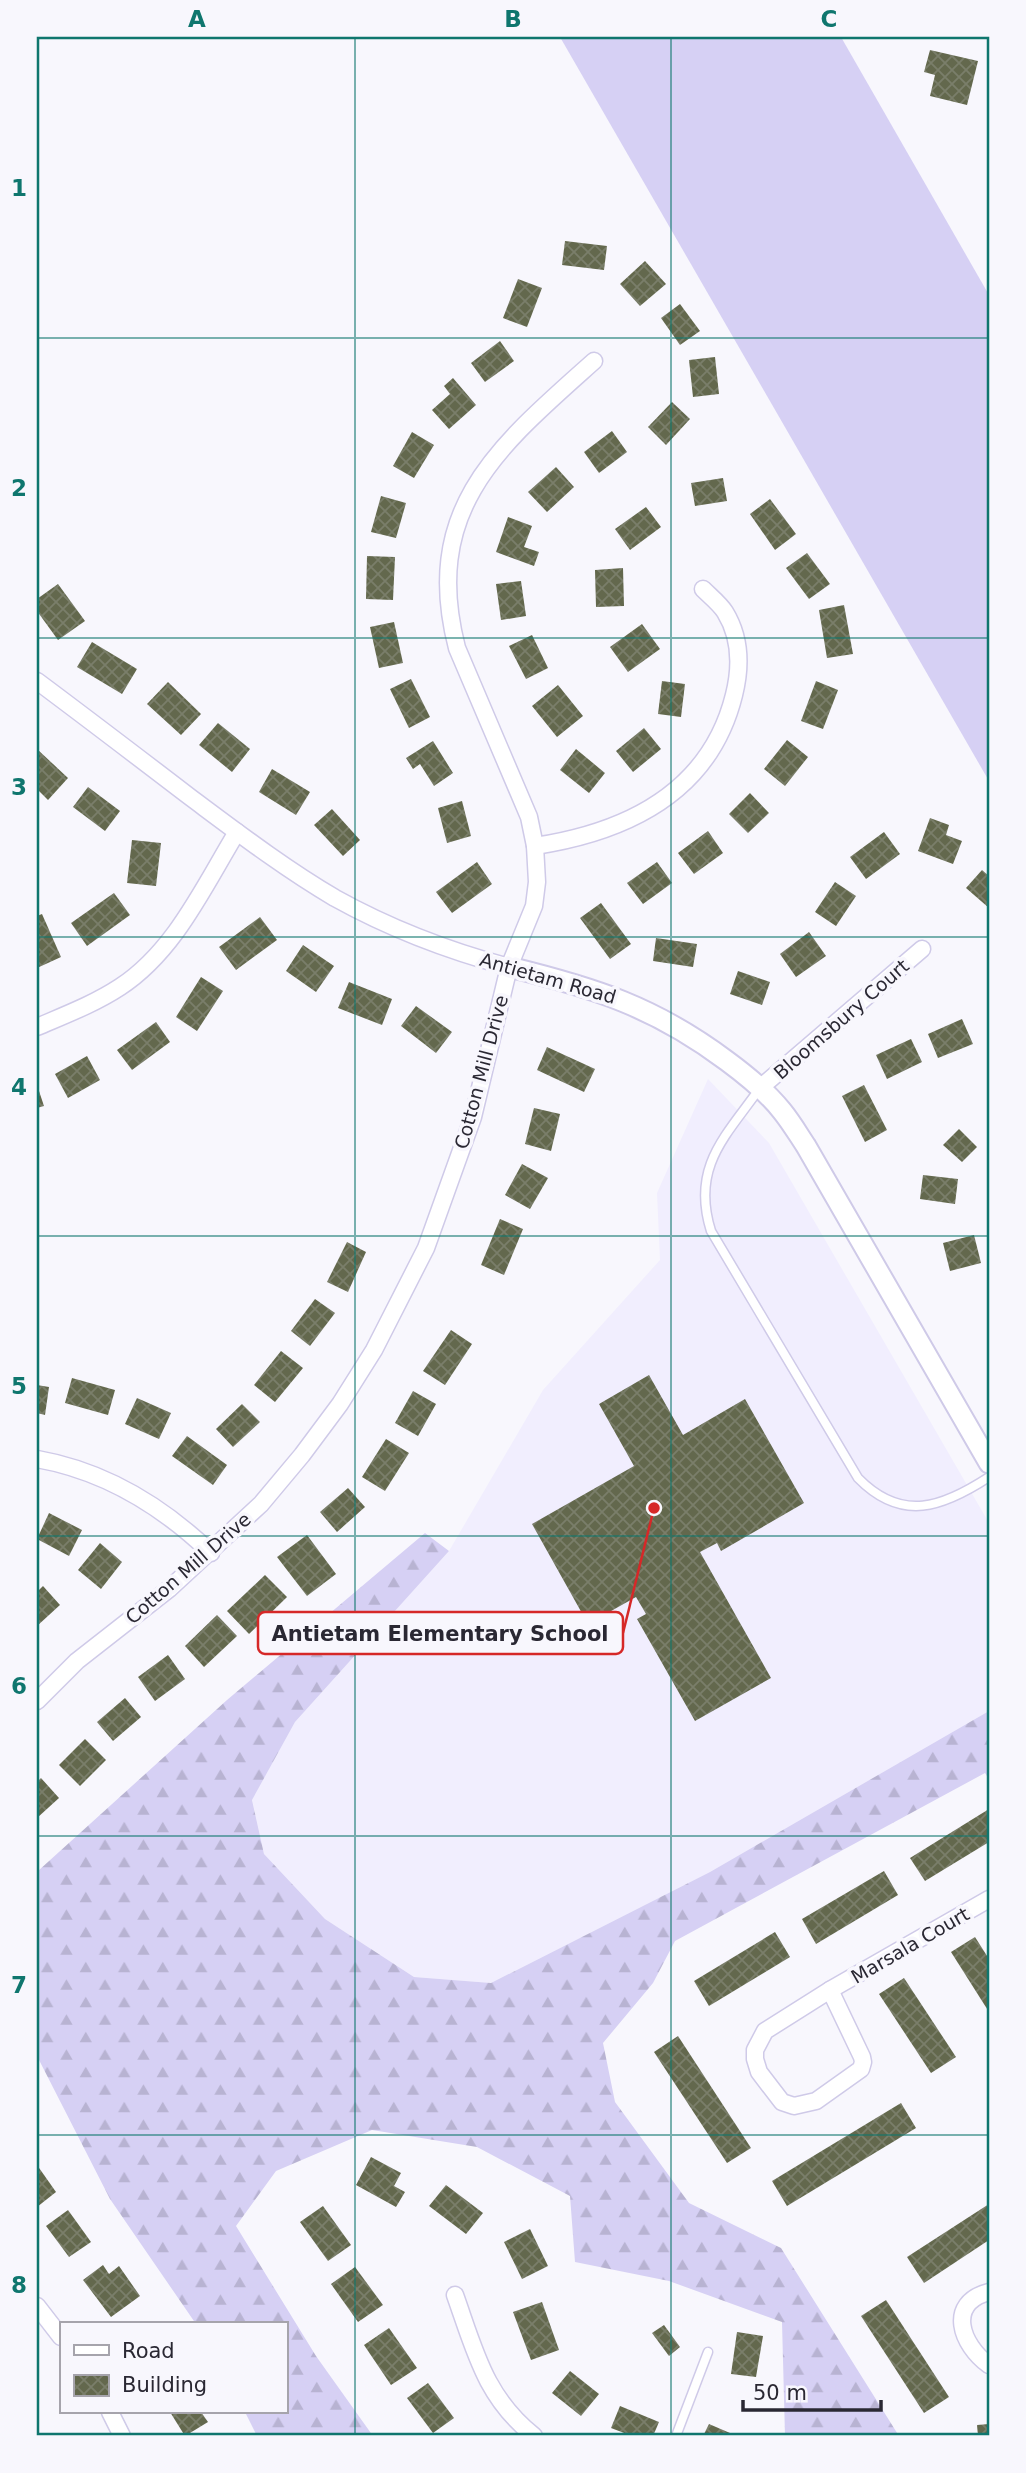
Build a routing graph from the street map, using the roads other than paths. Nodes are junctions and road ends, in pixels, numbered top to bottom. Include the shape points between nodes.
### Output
1 (594, 361) dead end
2 (703, 589) dead end
3 (37, 681) edge
4 (237, 832) junction
5 (535, 846) junction
6 (922, 949) dead end
7 (509, 967) junction
8 (37, 1027) edge
9 (760, 1088) junction
10 (37, 1459) edge
11 (989, 1462) edge
12 (989, 1477) edge
13 (211, 1552) junction
14 (37, 1701) edge
15 (989, 1899) edge
16 (831, 1990) junction
17 (989, 2292) edge
18 (455, 2295) dead end
19 (37, 2305) edge
20 (60, 2336) edge
21 (708, 2352) dead end
22 (989, 2365) edge
23 (111, 2414) edge
24 (121, 2436) edge
25 (534, 2436) edge
26 (676, 2436) edge

1 - 5 street, Cotton Mill Drive via 524,424 487,467 459,517 448,562 450,620 457,648 521,794
2 - 5 street via 725,612 740,659 730,709 704,760 686,782 628,820 569,841
3 - 4 street, Antietam Road
4 - 7 street, Antietam Road via 337,899 440,946
4 - 8 street via 170,940 148,965 88,1006
5 - 7 street, Cotton Mill Drive via 534,906
6 - 9 street, Bloomsbury Court
7 - 9 street, Antietam Road via 629,1002 700,1041
7 - 13 street, Cotton Mill Drive via 473,1118 405,1294 340,1404 302,1455 261,1504
9 - 11 street, Antietam Road via 782,1110 806,1146
9 - 12 lane via 713,1155 706,1173 705,1212 711,1231 788,1364 858,1478 886,1500 903,1506 928,1506 965,1493
10 - 13 street via 120,1486 162,1511
13 - 14 street, Cotton Mill Drive via 77,1661
15 - 16 street, Marsala Court
16 - 16 street, Marsala Court via 759,2039 755,2059 759,2072 782,2102 794,2106 816,2101 861,2069 862,2056
17 - 22 street via 966,2308 961,2330 969,2346
18 - 25 street via 486,2381 503,2406
19 - 20 street
21 - 26 lane
23 - 24 street

